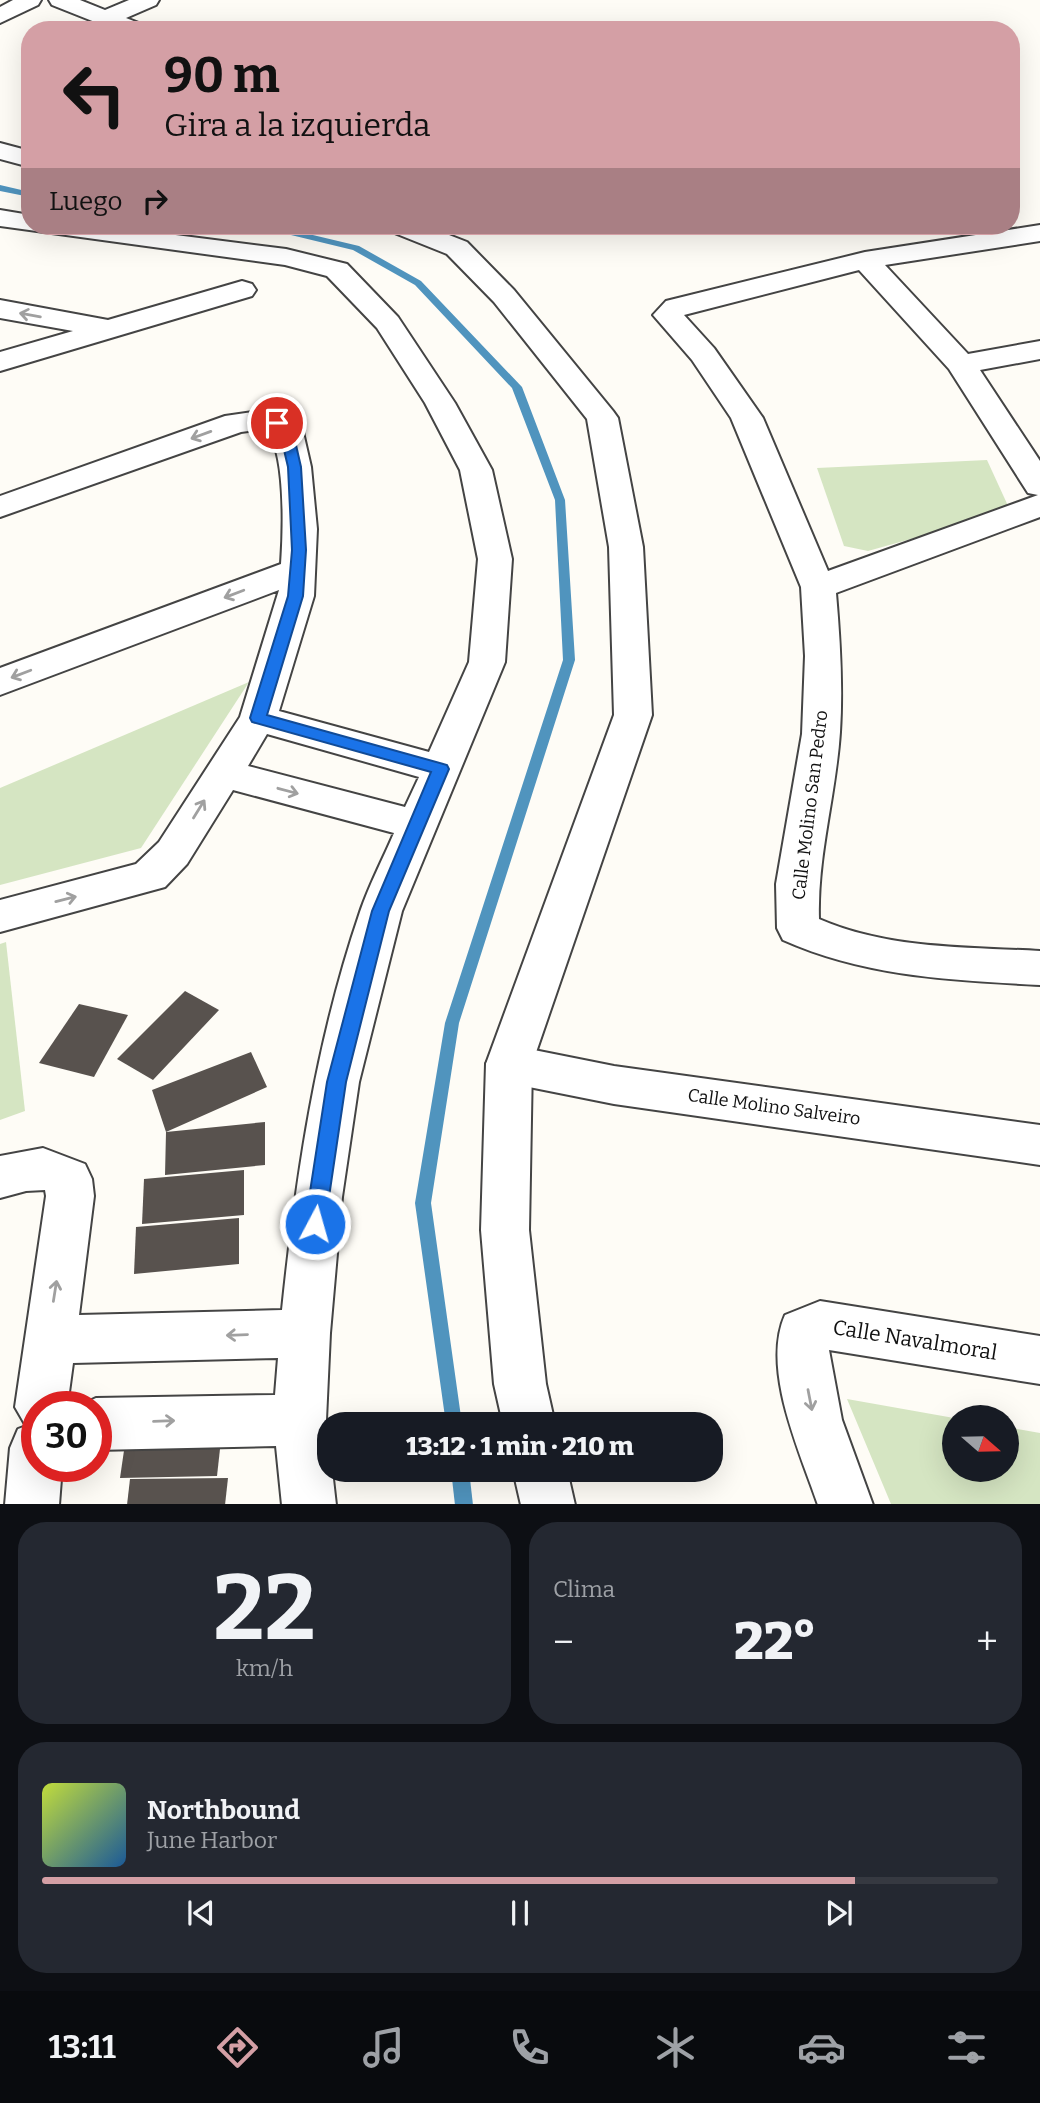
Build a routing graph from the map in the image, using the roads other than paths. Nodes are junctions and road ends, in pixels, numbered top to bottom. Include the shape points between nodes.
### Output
1 (30, 0) edge
2 (60, 0) edge
3 (148, 0) edge
4 (0, 16) edge
5 (106, 18) junction
6 (114, 21) edge
7 (0, 151) edge
8 (21, 157) edge
9 (0, 218) edge
10 (21, 222) edge
11 (1040, 233) edge
12 (96, 235) edge
13 (424, 235) edge
14 (865, 260) junction
15 (242, 290) dead end
16 (0, 309) edge
17 (108, 328) junction
18 (1040, 351) edge
19 (0, 362) edge
20 (961, 364) junction
21 (1040, 486) edge
22 (1040, 505) edge
23 (0, 507) edge
24 (298, 569) junction
25 (818, 587) junction
26 (0, 681) edge
27 (258, 718) junction
28 (441, 769) junction
29 (222, 773) junction
30 (416, 825) junction
31 (0, 916) edge
32 (1040, 968) edge
33 (509, 1064) junction
34 (1040, 1145) edge
35 (0, 1177) edge
36 (305, 1333) junction
37 (48, 1340) junction
38 (1040, 1360) edge
39 (43, 1391) edge
40 (526, 1412) edge
41 (300, 1420) junction
42 (112, 1424) edge
43 (34, 1482) edge
44 (543, 1482) edge
45 (32, 1504) edge
46 (309, 1504) edge
47 (548, 1504) edge
48 (846, 1504) edge

1 - 4 street
2 - 5 street
3 - 5 street
5 - 6 street
7 - 8 street
9 - 10 street
11 - 14 street, Calle Molino San Pedro
12 - 28 street via 286,257 337,270 388,323 440,403 476,470 495,559 487,663
13 - 33 street via 457,248 503,296 602,418 626,547 633,715
14 - 20 street
14 - 25 street, Calle Molino San Pedro via 676,306 668,315 703,354 747,418
15 - 17 street
17 -> 16 street
17 - 19 street
18 - 20 street
20 - 21 street
22 - 25 street
24 -> 23 street via 295,467 287,432 267,419 236,423
24 -> 26 street
24 - 27 street via 292,608
25 - 32 street, Calle Molino San Pedro via 824,656 821,734 797,884 798,928 826,940 911,960
27 - 28 street
27 - 29 street
28 - 30 street
29 -> 30 street
31 -> 29 street via 150,876 173,853
30 - 36 street via 381,911 336,1082 318,1197
33 - 34 street, Calle Molino Salveiro via 614,1085
33 - 40 street via 505,1230
37 -> 35 street via 70,1196 68,1178 57,1170 40,1168
36 -> 37 street
36 - 41 street
37 - 39 street
38 -> 48 street, Calle Navalmoral via 820,1325 803,1332 802,1360 815,1424
42 -> 41 street
41 - 46 street
43 - 45 street
44 - 47 street

